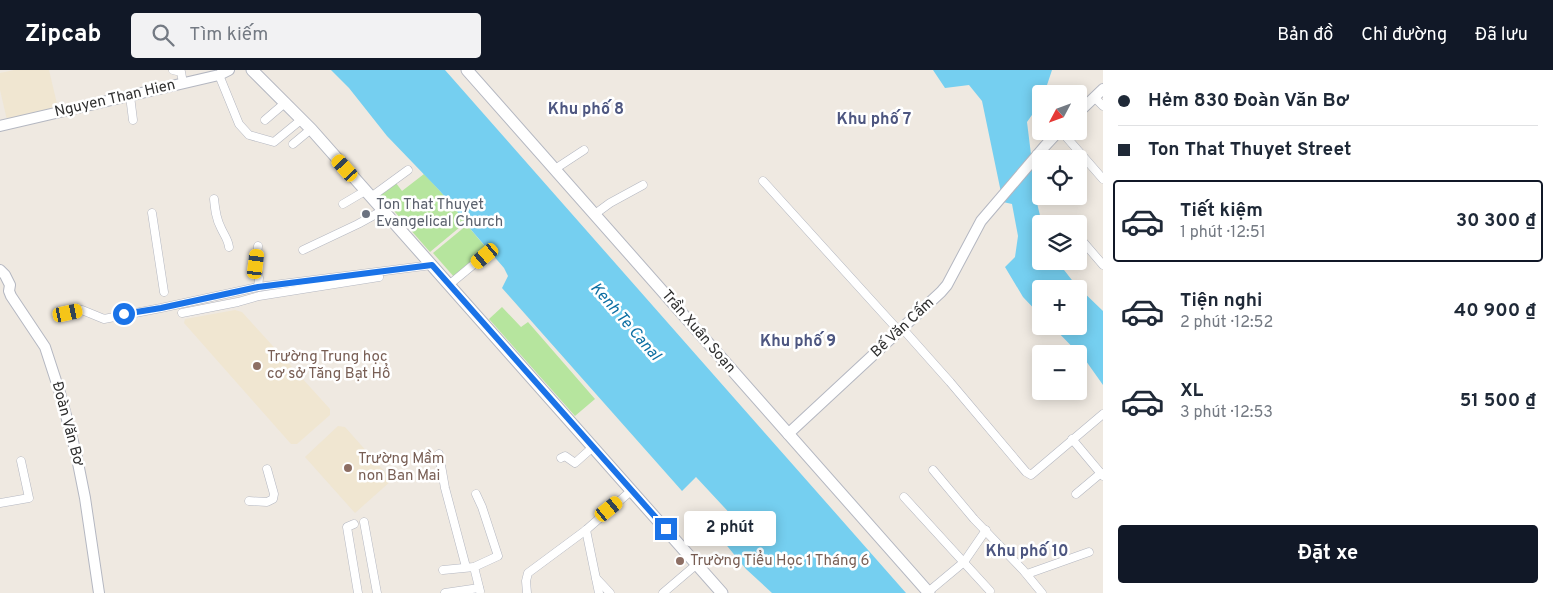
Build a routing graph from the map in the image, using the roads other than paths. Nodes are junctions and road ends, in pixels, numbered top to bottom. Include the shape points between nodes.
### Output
1 (173, 70) edge
2 (229, 70) edge
3 (252, 70) edge
4 (467, 70) edge
5 (219, 75) junction
6 (183, 84) junction
7 (1103, 89) edge
8 (130, 96) junction
9 (1094, 97) junction
10 (286, 102) junction
11 (1088, 103) edge
12 (1103, 106) edge
13 (133, 120) dead end
14 (265, 120) dead end
15 (302, 120) junction
16 (0, 126) edge
17 (311, 129) junction
18 (1051, 140) edge
19 (1068, 140) edge
20 (293, 144) dead end
21 (584, 150) dead end
22 (555, 169) junction
23 (408, 170) dead end
24 (1103, 179) edge
25 (763, 181) dead end
26 (643, 185) dead end
27 (368, 194) junction
28 (214, 199) dead end
29 (342, 204) dead end
30 (382, 210) junction
31 (152, 213) dead end
32 (595, 214) junction
33 (258, 246) dead end
34 (1087, 246) edge
35 (229, 247) dead end
36 (303, 250) dead end
37 (485, 256) dead end
38 (1103, 265) edge
39 (434, 266) junction
40 (0, 270) edge
41 (450, 284) junction
42 (258, 287) junction
43 (164, 292) dead end
44 (68, 313) dead end
45 (182, 314) dead end
46 (901, 330) junction
47 (1103, 414) edge
48 (788, 434) junction
49 (1072, 439) junction
50 (593, 447) junction
51 (439, 454) dead end
52 (561, 458) dead end
53 (21, 461) dead end
54 (267, 469) dead end
55 (933, 470) dead end
56 (1102, 474) edge
57 (632, 490) junction
58 (476, 494) dead end
59 (1076, 494) dead end
60 (904, 497) dead end
61 (249, 501) dead end
62 (0, 503) edge
63 (364, 522) dead end
64 (354, 524) dead end
65 (586, 530) junction
66 (986, 530) junction
67 (1089, 552) dead end
68 (964, 562) junction
69 (697, 564) junction
70 (470, 567) junction
71 (443, 570) dead end
72 (1027, 574) junction
73 (596, 578) junction
74 (480, 591) edge
75 (990, 591) dead end
76 (929, 592) edge
77 (99, 593) edge
78 (358, 593) edge
79 (377, 593) edge
80 (445, 593) edge
81 (527, 593) edge
82 (598, 593) edge
83 (610, 593) edge
84 (664, 593) edge
85 (722, 593) edge
86 (1042, 593) edge

1 - 6 street via 181,72
2 - 5 street, Nguyen Than Hien
3 - 10 main road
4 - 22 main road, Trần Xuân Soạn
5 - 6 street, Nguyen Than Hien
5 - 15 street via 239,124 249,135 274,142
6 - 8 street, Nguyen Than Hien
7 - 9 street
8 - 13 street
8 - 16 street, Nguyen Than Hien
9 - 11 street
9 - 12 street
10 - 14 street
10 - 15 main road
15 - 17 main road
17 - 20 street
17 - 27 main road
18 - 46 street, Bế Văn Cấm via 981,221 947,285
19 - 24 street
21 - 22 street
22 - 32 main road, Trần Xuân Soạn
23 - 27 street
25 - 46 street
26 - 32 street
27 - 29 street
27 - 30 main road
28 - 35 street via 216,214
30 - 36 street
30 - 39 main road
31 - 43 street
32 - 48 main road, Trần Xuân Soạn
33 - 42 street
34 - 38 street
37 - 41 street
39 - 41 main road
39 - 42 street
39 - 45 street via 259,296
40 - 77 street, Đoàn Văn Bơ via 10,285 11,296 45,346 60,393 82,480
41 - 50 main road
42 - 44 street via 104,319 82,310
46 - 48 street, Bế Văn Cấm
46 - 49 street via 1026,472 1031,475
47 - 49 street
48 - 76 main road, Trần Xuân Soạn
49 - 56 street
50 - 52 street via 575,463 565,456
50 - 57 main road
51 - 70 street
53 - 62 street via 28,498
54 - 61 street via 274,499
55 - 66 street
56 - 59 street
57 - 65 street
57 - 69 main road
58 - 70 street via 498,556
60 - 68 street
63 - 79 street
64 - 78 street via 347,527
65 - 73 street
65 - 81 street via 528,573
66 - 68 street
66 - 72 street
67 - 72 street
68 - 75 street
68 - 76 street
69 - 84 street
69 - 85 main road
70 - 71 street
70 - 74 street
72 - 86 street
73 - 82 street
73 - 83 street
74 - 80 street

